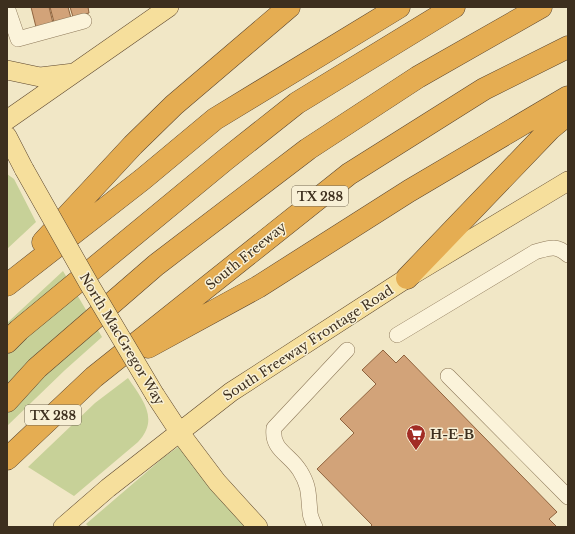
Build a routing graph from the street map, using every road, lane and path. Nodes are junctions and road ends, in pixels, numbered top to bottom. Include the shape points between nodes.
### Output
1 (7, 7) edge
2 (170, 7) edge
3 (288, 7) edge
4 (399, 7) edge
5 (454, 7) edge
6 (541, 7) edge
7 (84, 21) dead end
8 (568, 47) edge
9 (7, 70) edge
10 (77, 72) junction
11 (568, 97) edge
12 (568, 114) edge
13 (7, 120) edge
14 (7, 136) edge
15 (16, 166) edge
16 (568, 181) edge
17 (568, 255) edge
18 (407, 278) junction
19 (7, 281) edge
20 (7, 285) edge
21 (397, 335) dead end
22 (7, 342) edge
23 (347, 350) dead end
24 (448, 376) dead end
25 (94, 377) junction
26 (7, 401) edge
27 (180, 432) junction
28 (10, 456) edge
29 (568, 497) edge
30 (63, 527) edge
31 (258, 527) edge
32 (315, 527) edge

1 - 7 lane via 18,39
2 - 10 main road
3 - 19 highway via 174,105 133,145
4 - 20 highway via 215,119
5 - 22 highway via 297,103
6 - 26 highway via 418,76 308,149 156,265 37,368
8 - 25 highway, South Freeway / TX 288 via 484,89 348,174
9 - 10 main road via 40,77
10 - 13 main road
11 - 25 highway via 409,191 258,287
12 - 18 highway via 550,129
14 - 15 main road, North MacGregor Way
15 - 27 main road, North MacGregor Way, bridge
16 - 18 main road, South Freeway Frontage Road
17 - 21 lane via 561,249 551,247 535,252
18 - 27 main road, South Freeway Frontage Road via 231,392
23 - 32 lane via 274,428 275,442 306,481 310,514
24 - 29 lane
25 - 28 highway, South Freeway / TX 288
27 - 30 main road, South Freeway Frontage Road
27 - 31 main road, North MacGregor Way via 216,482

